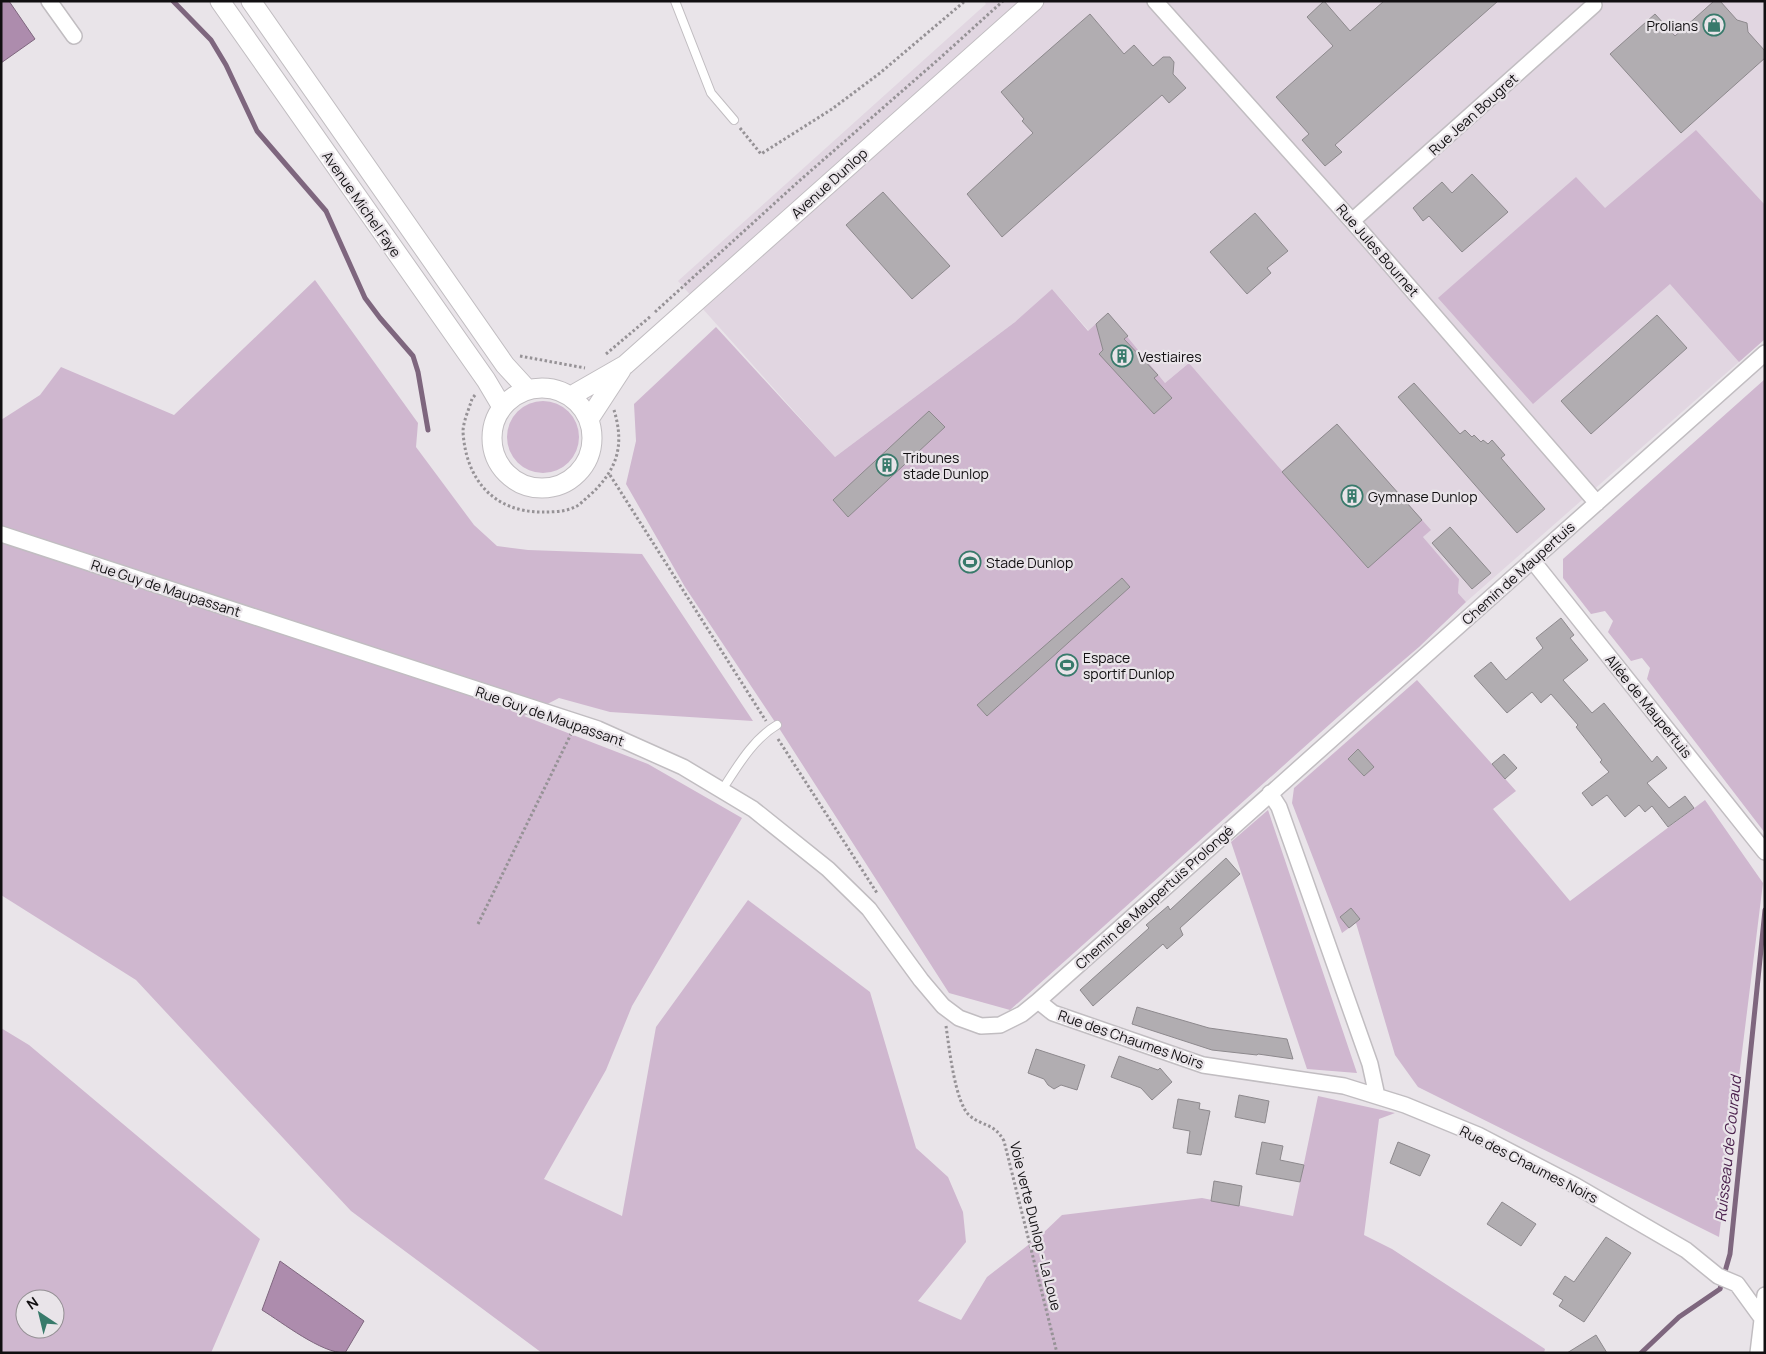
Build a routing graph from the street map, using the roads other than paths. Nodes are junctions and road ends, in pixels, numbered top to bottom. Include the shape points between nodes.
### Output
1 (50, 1) edge
2 (220, 1) edge
3 (250, 1) edge
4 (675, 1) edge
5 (1034, 1) edge
6 (1155, 1) edge
7 (1596, 3) edge
8 (74, 36) dead end
9 (734, 120) road end
10 (1352, 221) junction
11 (1765, 353) edge
12 (625, 365) junction
13 (527, 390) junction
14 (571, 396) junction
15 (502, 407) junction
16 (589, 419) junction
17 (1596, 503) junction
18 (1, 534) edge
19 (1532, 560) junction
20 (777, 725) dead end
21 (722, 790) junction
22 (1270, 793) junction
23 (1765, 852) edge
24 (1038, 1001) junction
25 (1377, 1096) junction
26 (1765, 1295) edge
27 (1761, 1317) junction
28 (1761, 1346) edge

1 - 8 street
2 - 15 street, Avenue Michel Faye
3 - 13 street, Avenue Michel Faye via 513,361
4 - 9 lane via 710,93
5 - 12 street, Avenue Dunlop
6 - 10 street, Rue Jules Bournet
7 - 10 street, Rue Jean Bougret
10 - 17 street, Rue Jules Bournet
11 - 17 street, Chemin de Maupertuis
12 - 14 street, Avenue Dunlop
12 - 16 street, Avenue Dunlop
13 - 14 street via 542,387
13 - 15 street
14 - 16 street
15 - 16 street via 494,422 491,440 495,456 504,471 518,482 534,488 552,487 568,481 581,469 590,454
17 - 19 street, Chemin de Maupertuis
18 - 21 street, Rue Guy de Maupassant via 598,729 683,767
19 - 22 street, Chemin de Maupertuis
19 - 23 street, Allée de Maupertuis
20 - 21 lane via 739,764
21 - 24 street, Rue Guy de Maupassant via 753,809 828,869 869,909 942,1006 959,1018 981,1026 1000,1025
22 - 24 street, Chemin de Maupertuis Prolongé
22 - 25 street via 1279,807 1370,1064
24 - 25 street, Rue des Chaumes Noirs via 1053,1013 1198,1063 1344,1086
25 - 27 street, Rue des Chaumes Noirs via 1478,1135 1576,1186 1678,1245 1737,1284
26 - 27 street
27 - 28 street

